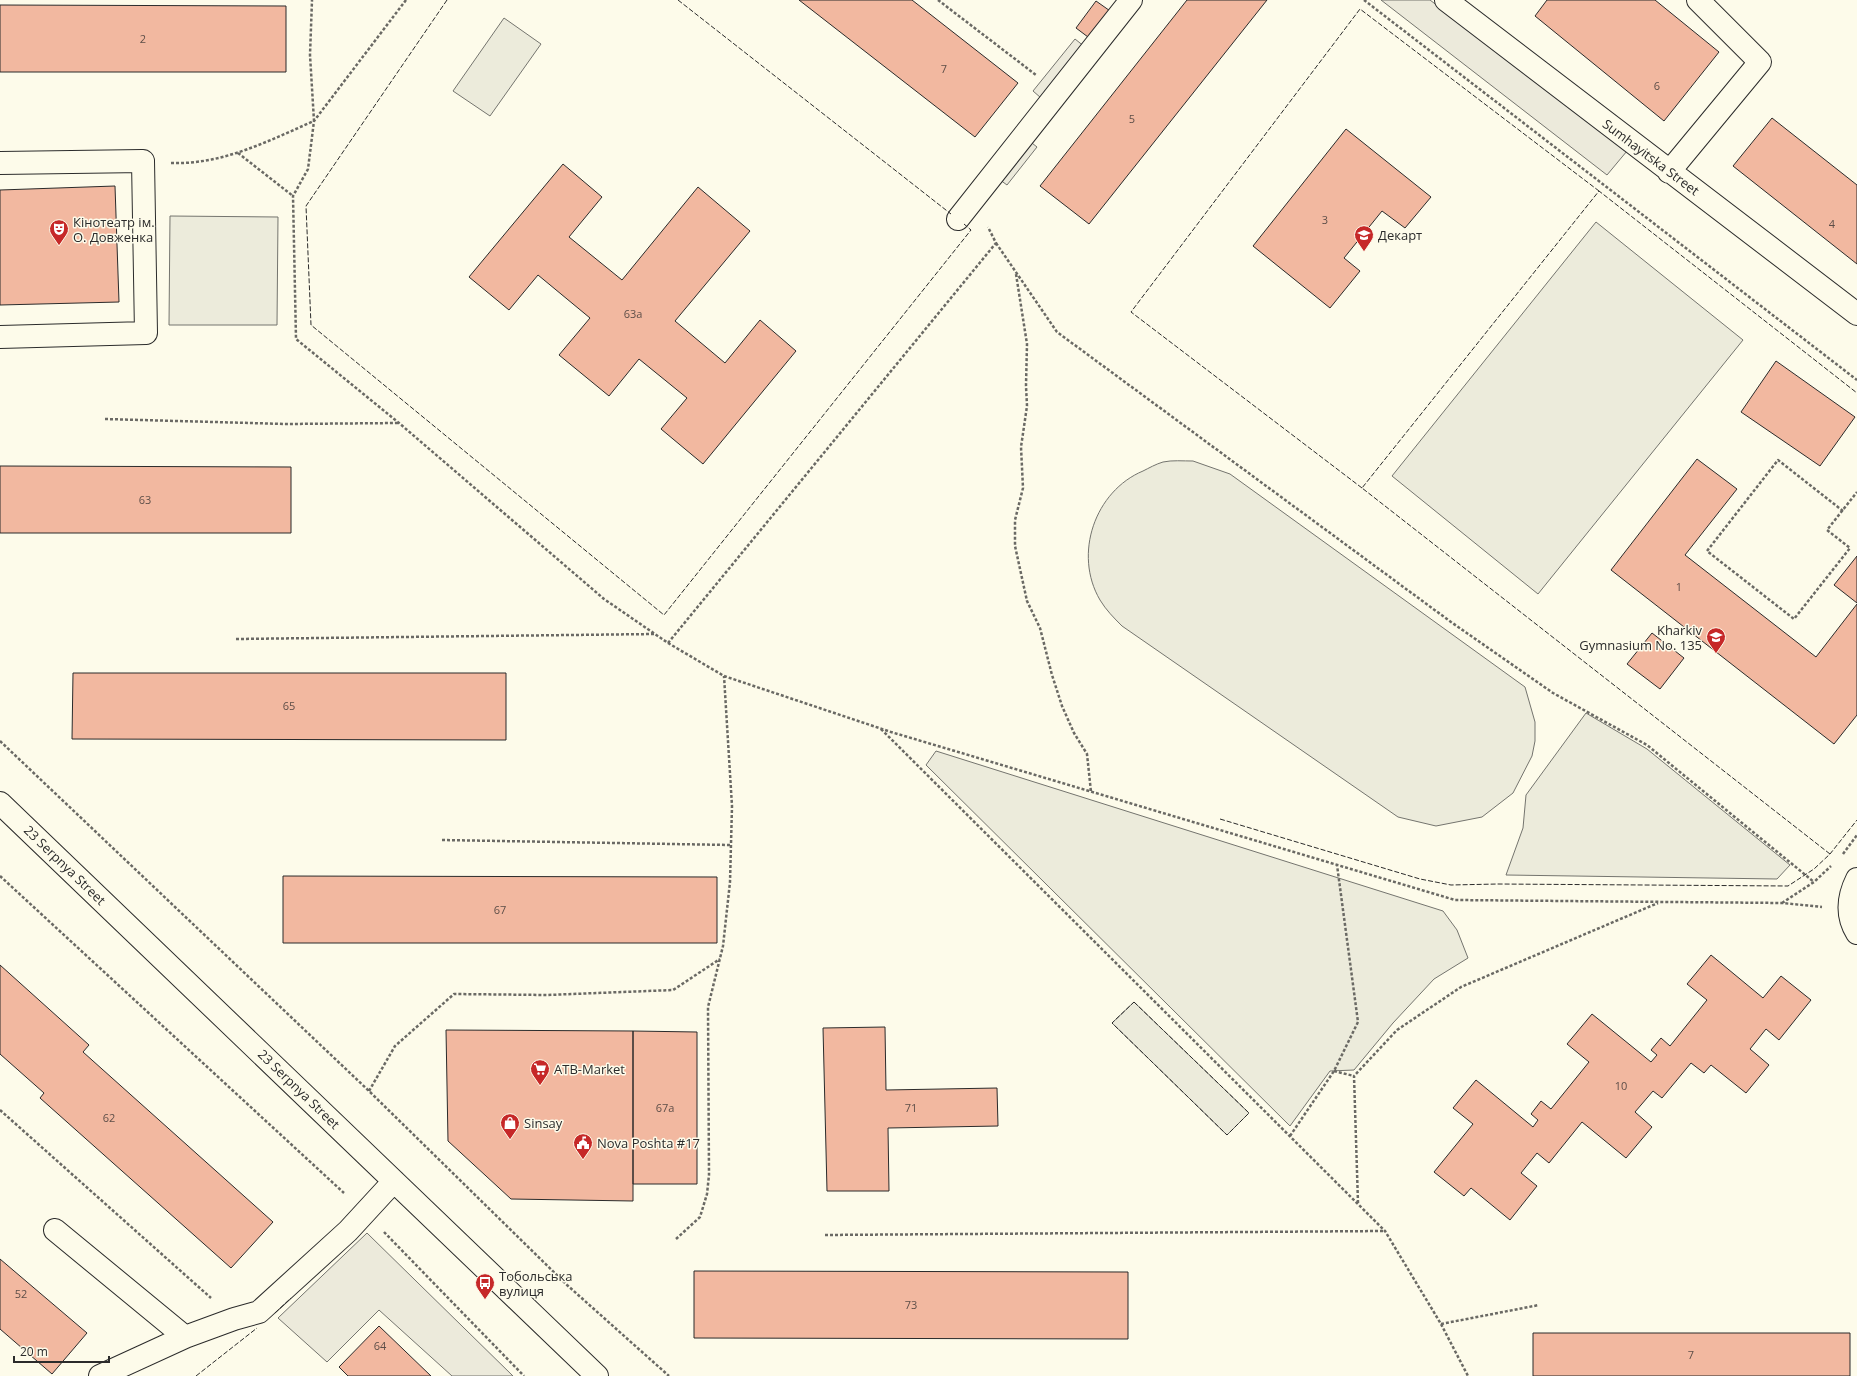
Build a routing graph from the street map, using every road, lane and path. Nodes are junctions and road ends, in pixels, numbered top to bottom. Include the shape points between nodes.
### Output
1 (312, 0) edge
2 (406, 0) edge
3 (938, 0) edge
4 (1364, 0) edge
5 (1446, 0) edge
6 (1698, 0) edge
7 (1128, 1) edge
8 (1058, 92) junction
9 (314, 120) junction
10 (238, 153) junction
11 (0, 162) edge
12 (191, 164) dead end
13 (1669, 172) junction
14 (293, 196) junction
15 (974, 199) junction
16 (958, 219) dead end
17 (996, 243) junction
18 (1015, 272) junction
19 (1857, 314) edge
20 (0, 337) edge
21 (1857, 380) edge
22 (105, 419) dead end
23 (399, 423) junction
24 (1857, 492) edge
25 (1843, 511) junction
26 (656, 634) junction
27 (236, 639) dead end
28 (668, 643) junction
29 (724, 676) junction
30 (880, 729) junction
31 (0, 741) edge
32 (1091, 792) junction
33 (0, 803) edge
34 (1857, 835) edge
35 (442, 840) dead end
36 (730, 845) junction
37 (1841, 856) dead end
38 (1837, 861) dead end
39 (1337, 865) junction
40 (0, 876) edge
41 (1857, 879) edge
42 (1814, 882) junction
43 (1660, 902) junction
44 (1782, 903) junction
45 (1849, 910) junction
46 (1857, 933) edge
47 (720, 959) junction
48 (1334, 1071) junction
49 (1354, 1076) junction
50 (369, 1091) junction
51 (0, 1110) edge
52 (1290, 1136) junction
53 (394, 1181) junction
54 (1358, 1204) junction
55 (365, 1212) junction
56 (55, 1230) dead end
57 (1385, 1231) junction
58 (825, 1235) dead end
59 (676, 1239) dead end
60 (1539, 1305) dead end
61 (234, 1319) junction
62 (1441, 1324) junction
63 (185, 1338) junction
64 (100, 1376) edge
65 (524, 1376) edge
66 (597, 1376) edge
67 (669, 1376) edge
68 (1468, 1376) edge

1 - 9 path via 310,55
2 - 9 path
3 - 8 path
4 - 21 path
5 - 13 street, Sumhayitska Street
6 - 13 street via 1760,62
7 - 8 street
8 - 15 street
9 - 10 path
9 - 14 path via 308,169
10 - 12 path
10 - 14 path
11 - 20 street via 143,161 146,333
13 - 19 street, Sumhayitska Street
14 - 23 path via 296,339
15 - 16 street
15 - 17 path
17 - 18 path
17 - 28 path
18 - 32 path via 1027,344 1027,406 1021,447 1023,488 1015,520 1015,546 1027,601 1040,628 1062,706 1087,754
18 - 42 path via 1057,332 1451,622 1553,693 1647,745
22 - 23 path via 286,424
23 - 26 path via 604,599
24 - 25 path
25 - 25 path via 1778,460 1707,551 1794,619 1850,548 1827,530
26 - 27 path
26 - 28 path
28 - 29 path
29 - 30 path
29 - 36 path via 732,806
30 - 32 path
30 - 52 path
31 - 50 path
32 - 39 path
33 - 53 street, 23 Serpnya Street
34 - 37 path
35 - 36 path
36 - 47 path via 730,882
38 - 42 path
39 - 43 path via 1455,900
39 - 48 path via 1358,1022
40 - 55 path
41 - 45 street via 1850,893
42 - 44 path
43 - 44 path
43 - 49 path via 1460,987 1397,1030
44 - 45 path
45 - 46 street
47 - 50 path via 673,990 547,995 454,994 395,1046
47 - 59 path via 708,1007 707,1194 700,1217
48 - 49 path
48 - 52 path
49 - 54 path
50 - 67 path via 567,1285
51 - 61 path
52 - 54 path
53 - 55 street
53 - 66 street, 23 Serpnya Street
54 - 57 path
55 - 61 street via 348,1231 259,1312
55 - 65 path
56 - 63 street
57 - 58 path
57 - 62 path
60 - 62 path
61 - 63 street
62 - 68 path
63 - 64 street

